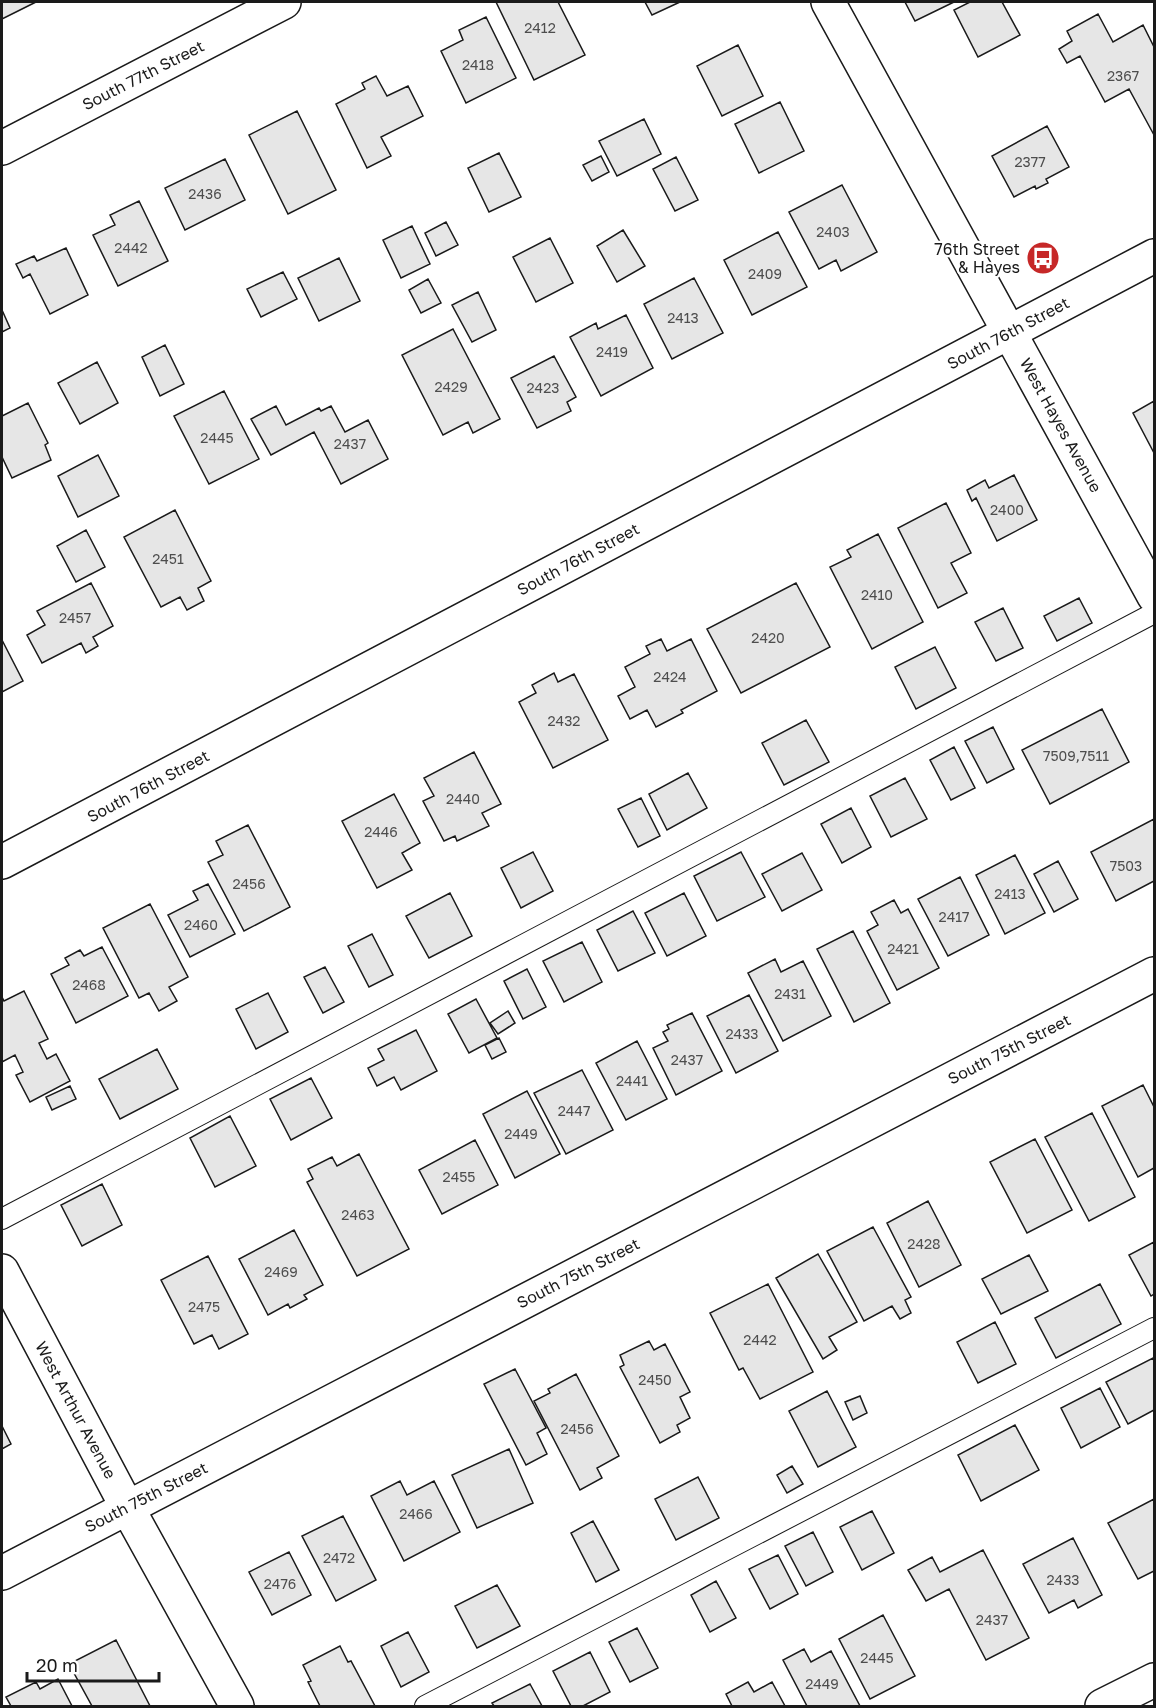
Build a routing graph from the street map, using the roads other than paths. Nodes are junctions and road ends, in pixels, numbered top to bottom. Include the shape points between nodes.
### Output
1 (284, 2) edge
2 (828, 2) edge
3 (2, 148) edge
4 (1155, 256) edge
5 (1010, 332) junction
6 (1155, 596) edge
7 (1155, 613) edge
8 (2, 862) edge
9 (1155, 974) edge
10 (2, 1219) edge
11 (2, 1271) edge
12 (1155, 1328) edge
13 (127, 1507) junction
14 (2, 1573) edge
15 (1155, 1680) edge
16 (237, 1707) edge
17 (425, 1707) edge
18 (1102, 1707) edge

1 - 3 street, South 77th Street
2 - 5 street, West Hayes Avenue
4 - 5 street, South 76th Street
5 - 6 street, West Hayes Avenue
5 - 8 street, South 76th Street
7 - 10 lane
9 - 13 street, South 75th Street
11 - 13 street, West Arthur Avenue
12 - 17 lane
13 - 14 street, South 75th Street
13 - 16 street, West Arthur Avenue
15 - 18 street

